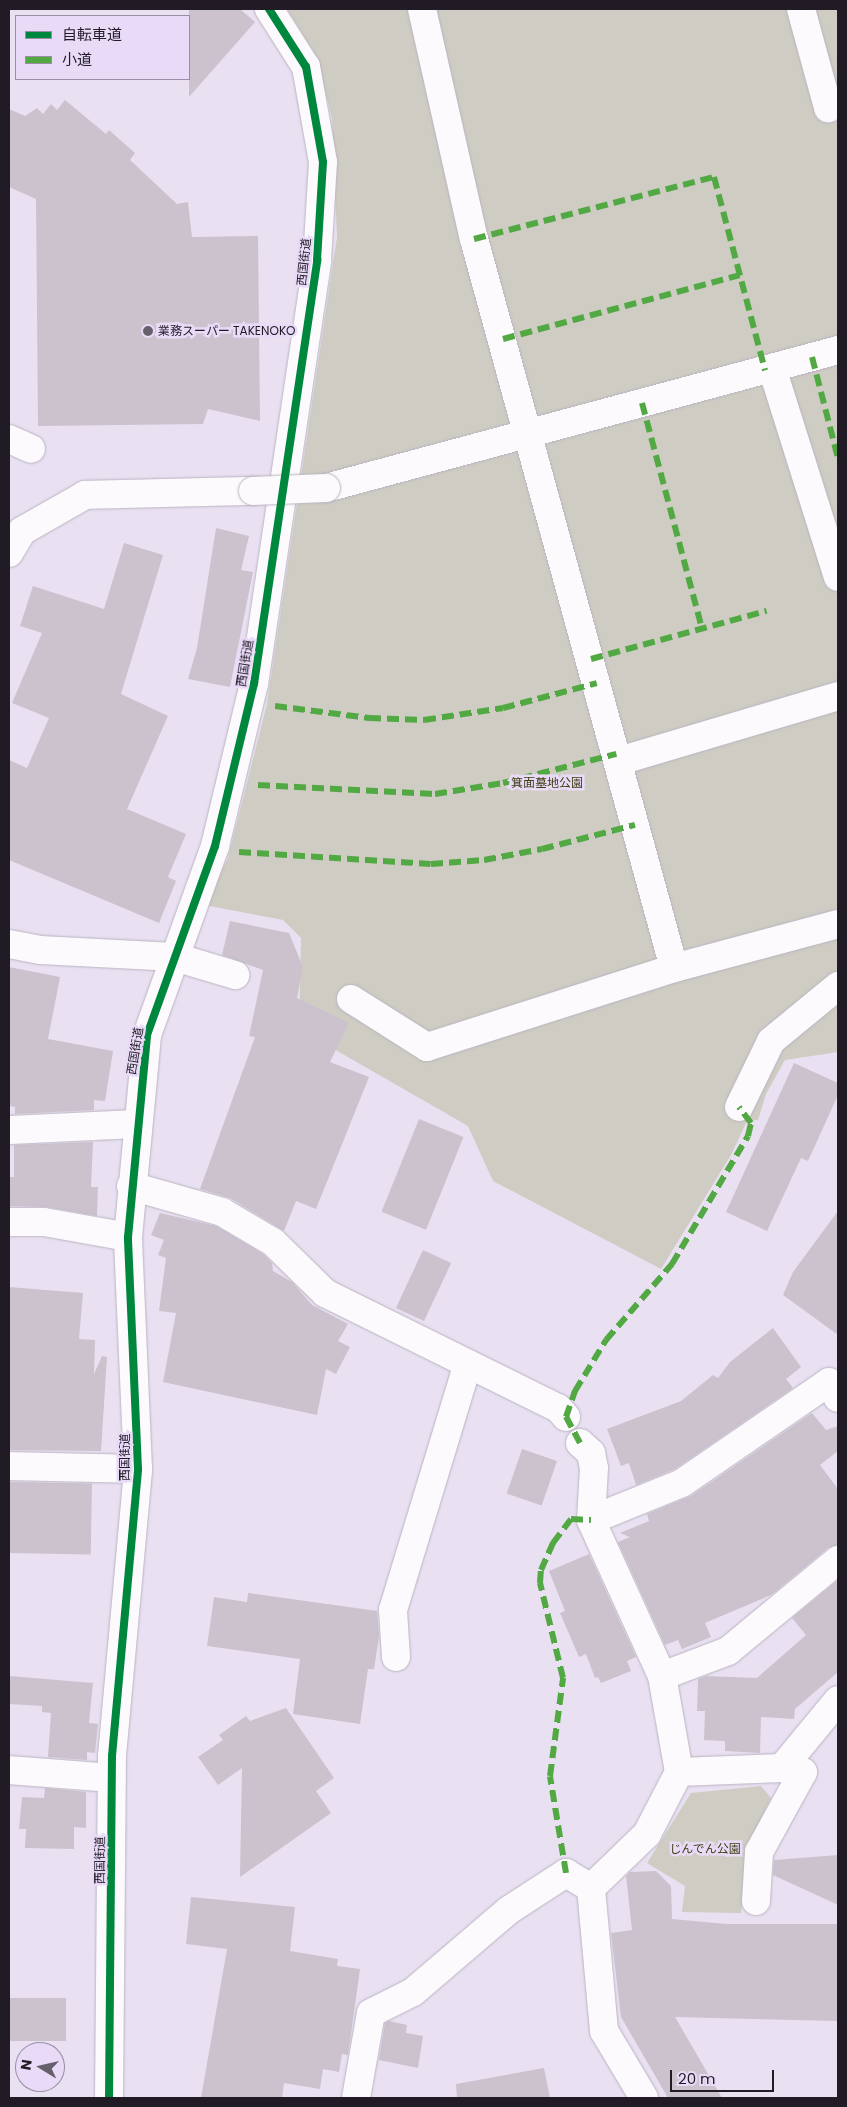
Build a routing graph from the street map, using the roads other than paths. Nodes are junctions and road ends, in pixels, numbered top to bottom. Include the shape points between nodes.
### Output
1 (269, 9) edge
2 (422, 9) edge
3 (802, 9) edge
4 (828, 108) dead end
5 (838, 350) edge
6 (772, 368) junction
7 (530, 433) junction
8 (9, 553) edge
9 (838, 577) edge
10 (838, 696) edge
11 (619, 761) junction
12 (838, 924) edge
13 (9, 944) edge
14 (175, 957) junction
15 (674, 968) junction
16 (236, 975) dead end
17 (838, 986) edge
18 (351, 999) dead end
19 (739, 1107) dead end
20 (137, 1124) junction
21 (9, 1130) edge
22 (131, 1186) junction
23 (9, 1222) edge
24 (128, 1237) junction
25 (467, 1366) junction
26 (838, 1398) edge
27 (566, 1417) dead end
28 (580, 1443) dead end
29 (9, 1466) edge
30 (138, 1469) junction
31 (590, 1520) junction
32 (838, 1560) edge
33 (396, 1657) dead end
34 (662, 1676) junction
35 (837, 1703) edge
36 (782, 1768) junction
37 (9, 1770) edge
38 (679, 1772) junction
39 (112, 1778) junction
40 (591, 1888) junction
41 (756, 1901) dead end
42 (110, 2098) edge
43 (356, 2098) edge
44 (644, 2098) edge

1 - 14 street, 西国街道 via 306,67 324,162 317,260 254,684 215,846
2 - 7 street via 474,239
3 - 4 street
5 - 6 street
6 - 7 street
6 - 9 street
7 - 8 street, bridge via 326,488 85,494 22,531
7 - 11 street
10 - 11 street
11 - 15 street
12 - 15 street
13 - 14 street via 40,950
14 - 16 street
14 - 20 street, 西国街道 via 147,1034
15 - 18 street via 427,1047
17 - 19 street via 771,1041
20 - 21 street
20 - 22 street, 西国街道
22 - 24 street, 西国街道
22 - 25 street via 222,1212 273,1242 325,1293
23 - 24 street via 44,1222
24 - 30 street, 西国街道
25 - 27 street via 558,1408
25 - 33 street via 393,1610
26 - 31 street via 828,1382 682,1483
28 - 31 street via 591,1452 594,1468
29 - 30 street
30 - 39 street, 西国街道
31 - 34 street
32 - 34 street via 728,1652
34 - 38 street
35 - 36 street
36 - 38 street
36 - 41 street via 803,1772 759,1852
37 - 39 street
38 - 40 street via 647,1834
39 - 42 street, 西国街道
40 - 43 street via 566,1873 509,1910 413,1992 371,2013
40 - 44 street via 604,2032

